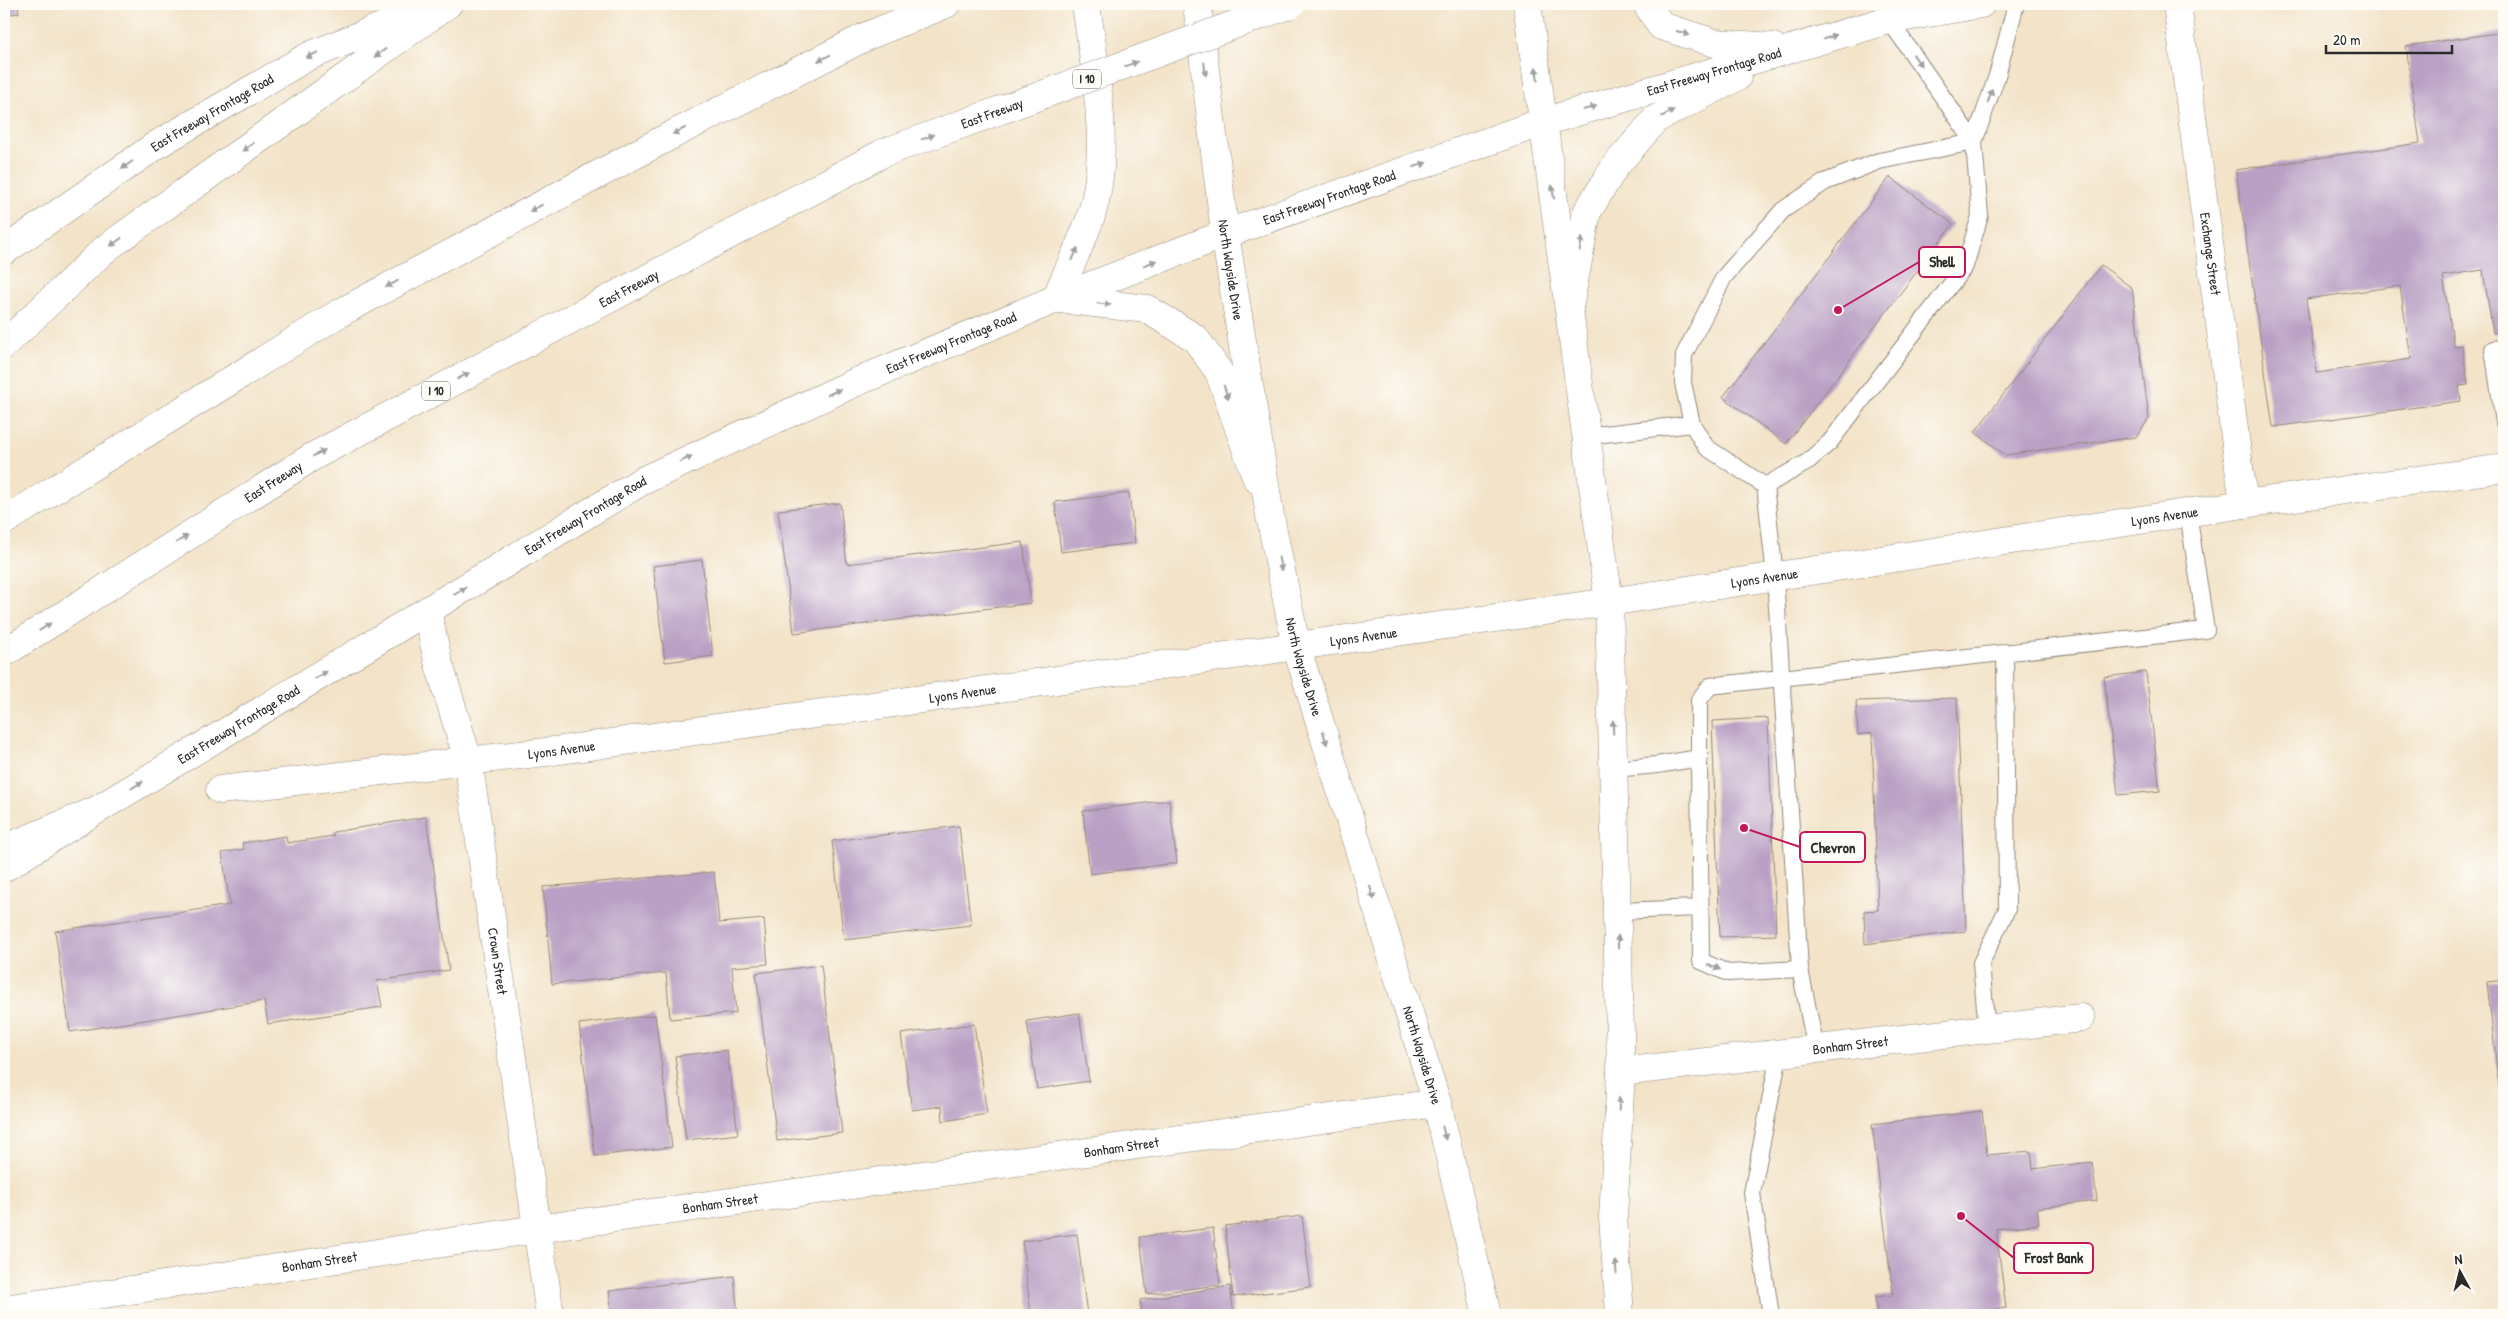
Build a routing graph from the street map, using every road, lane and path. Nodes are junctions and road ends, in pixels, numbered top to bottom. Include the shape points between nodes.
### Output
1 (438, 4) edge
2 (448, 4) edge
3 (946, 4) edge
4 (1086, 4) edge
5 (1197, 4) edge
6 (1291, 4) edge
7 (1527, 4) edge
8 (1647, 4) edge
9 (1981, 4) edge
10 (2016, 4) edge
11 (2177, 4) edge
12 (1889, 20) junction
13 (1792, 48) junction
14 (1543, 122) junction
15 (1974, 142) junction
16 (1225, 234) junction
17 (4, 251) edge
18 (1056, 299) junction
19 (1569, 309) junction
20 (4, 345) edge
21 (2504, 347) edge
22 (2504, 423) edge
23 (1692, 424) junction
24 (1586, 436) junction
25 (2504, 468) edge
26 (1765, 486) junction
27 (2244, 504) junction
28 (2188, 513) junction
29 (1270, 516) junction
30 (4, 521) edge
31 (1774, 576) junction
32 (1609, 602) junction
33 (427, 611) junction
34 (1296, 645) junction
35 (2005, 652) junction
36 (4, 653) edge
37 (1780, 678) junction
38 (1699, 758) junction
39 (468, 760) junction
40 (1614, 769) junction
41 (220, 790) dead end
42 (95, 811) junction
43 (4, 849) edge
44 (4, 868) edge
45 (1700, 908) junction
46 (1618, 911) junction
47 (1800, 969) junction
48 (2081, 1018) dead end
49 (1987, 1030) junction
50 (1816, 1050) junction
51 (1778, 1055) junction
52 (1621, 1072) junction
53 (1437, 1103) junction
54 (537, 1229) junction
55 (4, 1309) edge
56 (550, 1315) edge
57 (1487, 1315) edge
58 (1620, 1315) edge
59 (1771, 1315) edge

1 -> 17 main road, East Freeway Frontage Road via 309,56 158,144
2 -> 20 main road via 105,249
3 -> 30 main road via 868,36 668,137 338,314
18 -> 4 main road via 1090,217 1100,167 1100,104
5 -> 16 main road, North Wayside Drive
36 -> 6 main road, East Freeway / I 10, bridge via 312,456 882,153
14 -> 7 main road
8 -> 13 main road via 1661,26 1715,43
9 - 12 main road, East Freeway Frontage Road
15 -> 10 lane via 1997,76
11 - 27 main road, Exchange Street
13 -> 12 main road, East Freeway Frontage Road
12 -> 15 lane
14 -> 13 main road, East Freeway Frontage Road
19 -> 13 main road via 1587,212 1616,165 1656,119
16 -> 14 main road, East Freeway Frontage Road
19 -> 14 main road
15 - 23 lane via 1879,161 1825,182 1783,210 1724,277 1684,355 1683,384
15 - 26 lane via 1980,216 1965,266 1830,442 1806,463
18 -> 16 main road, East Freeway Frontage Road
16 - 29 main road, North Wayside Drive
18 -> 29 main road via 1147,309 1195,338 1219,372
33 -> 18 main road, East Freeway Frontage Road via 663,470 854,383
19 - 24 main road
21 - 22 lane via 2493,349
23 - 24 lane
23 - 26 lane via 1706,447
24 - 32 main road
25 - 27 main road, Lyons Avenue
26 - 31 lane
27 - 28 main road, Lyons Avenue
28 - 31 main road, Lyons Avenue
28 - 35 lane via 2206,630
29 -> 34 main road, North Wayside Drive
31 - 32 main road, Lyons Avenue
31 - 37 lane
32 - 34 main road, Lyons Avenue
40 -> 32 main road
33 - 39 main road, Crown Street via 438,661
42 -> 33 main road, East Freeway Frontage Road
34 - 39 main road, Lyons Avenue via 554,751
34 -> 53 main road, North Wayside Drive
35 - 37 lane
35 - 49 lane via 2007,909 1981,963
37 - 38 lane via 1710,686 1699,700
37 - 47 lane
38 - 40 lane via 1658,766
38 - 45 lane
39 - 41 main road, Lyons Avenue
39 - 54 main road, Crown Street
40 - 46 main road
42 - 43 main road
42 - 44 main road, East Freeway Frontage Road
45 - 46 lane
45 -> 47 lane via 1701,961 1728,973
52 -> 46 main road
47 - 50 lane
48 - 49 main road, Bonham Street
49 - 50 main road, Bonham Street
50 - 51 main road, Bonham Street
51 - 52 main road, Bonham Street
51 - 59 lane via 1752,1193
58 -> 52 main road via 1613,1218
53 - 54 main road, Bonham Street
53 -> 57 main road, North Wayside Drive
54 - 55 main road, Bonham Street
54 - 56 main road, Crown Street

